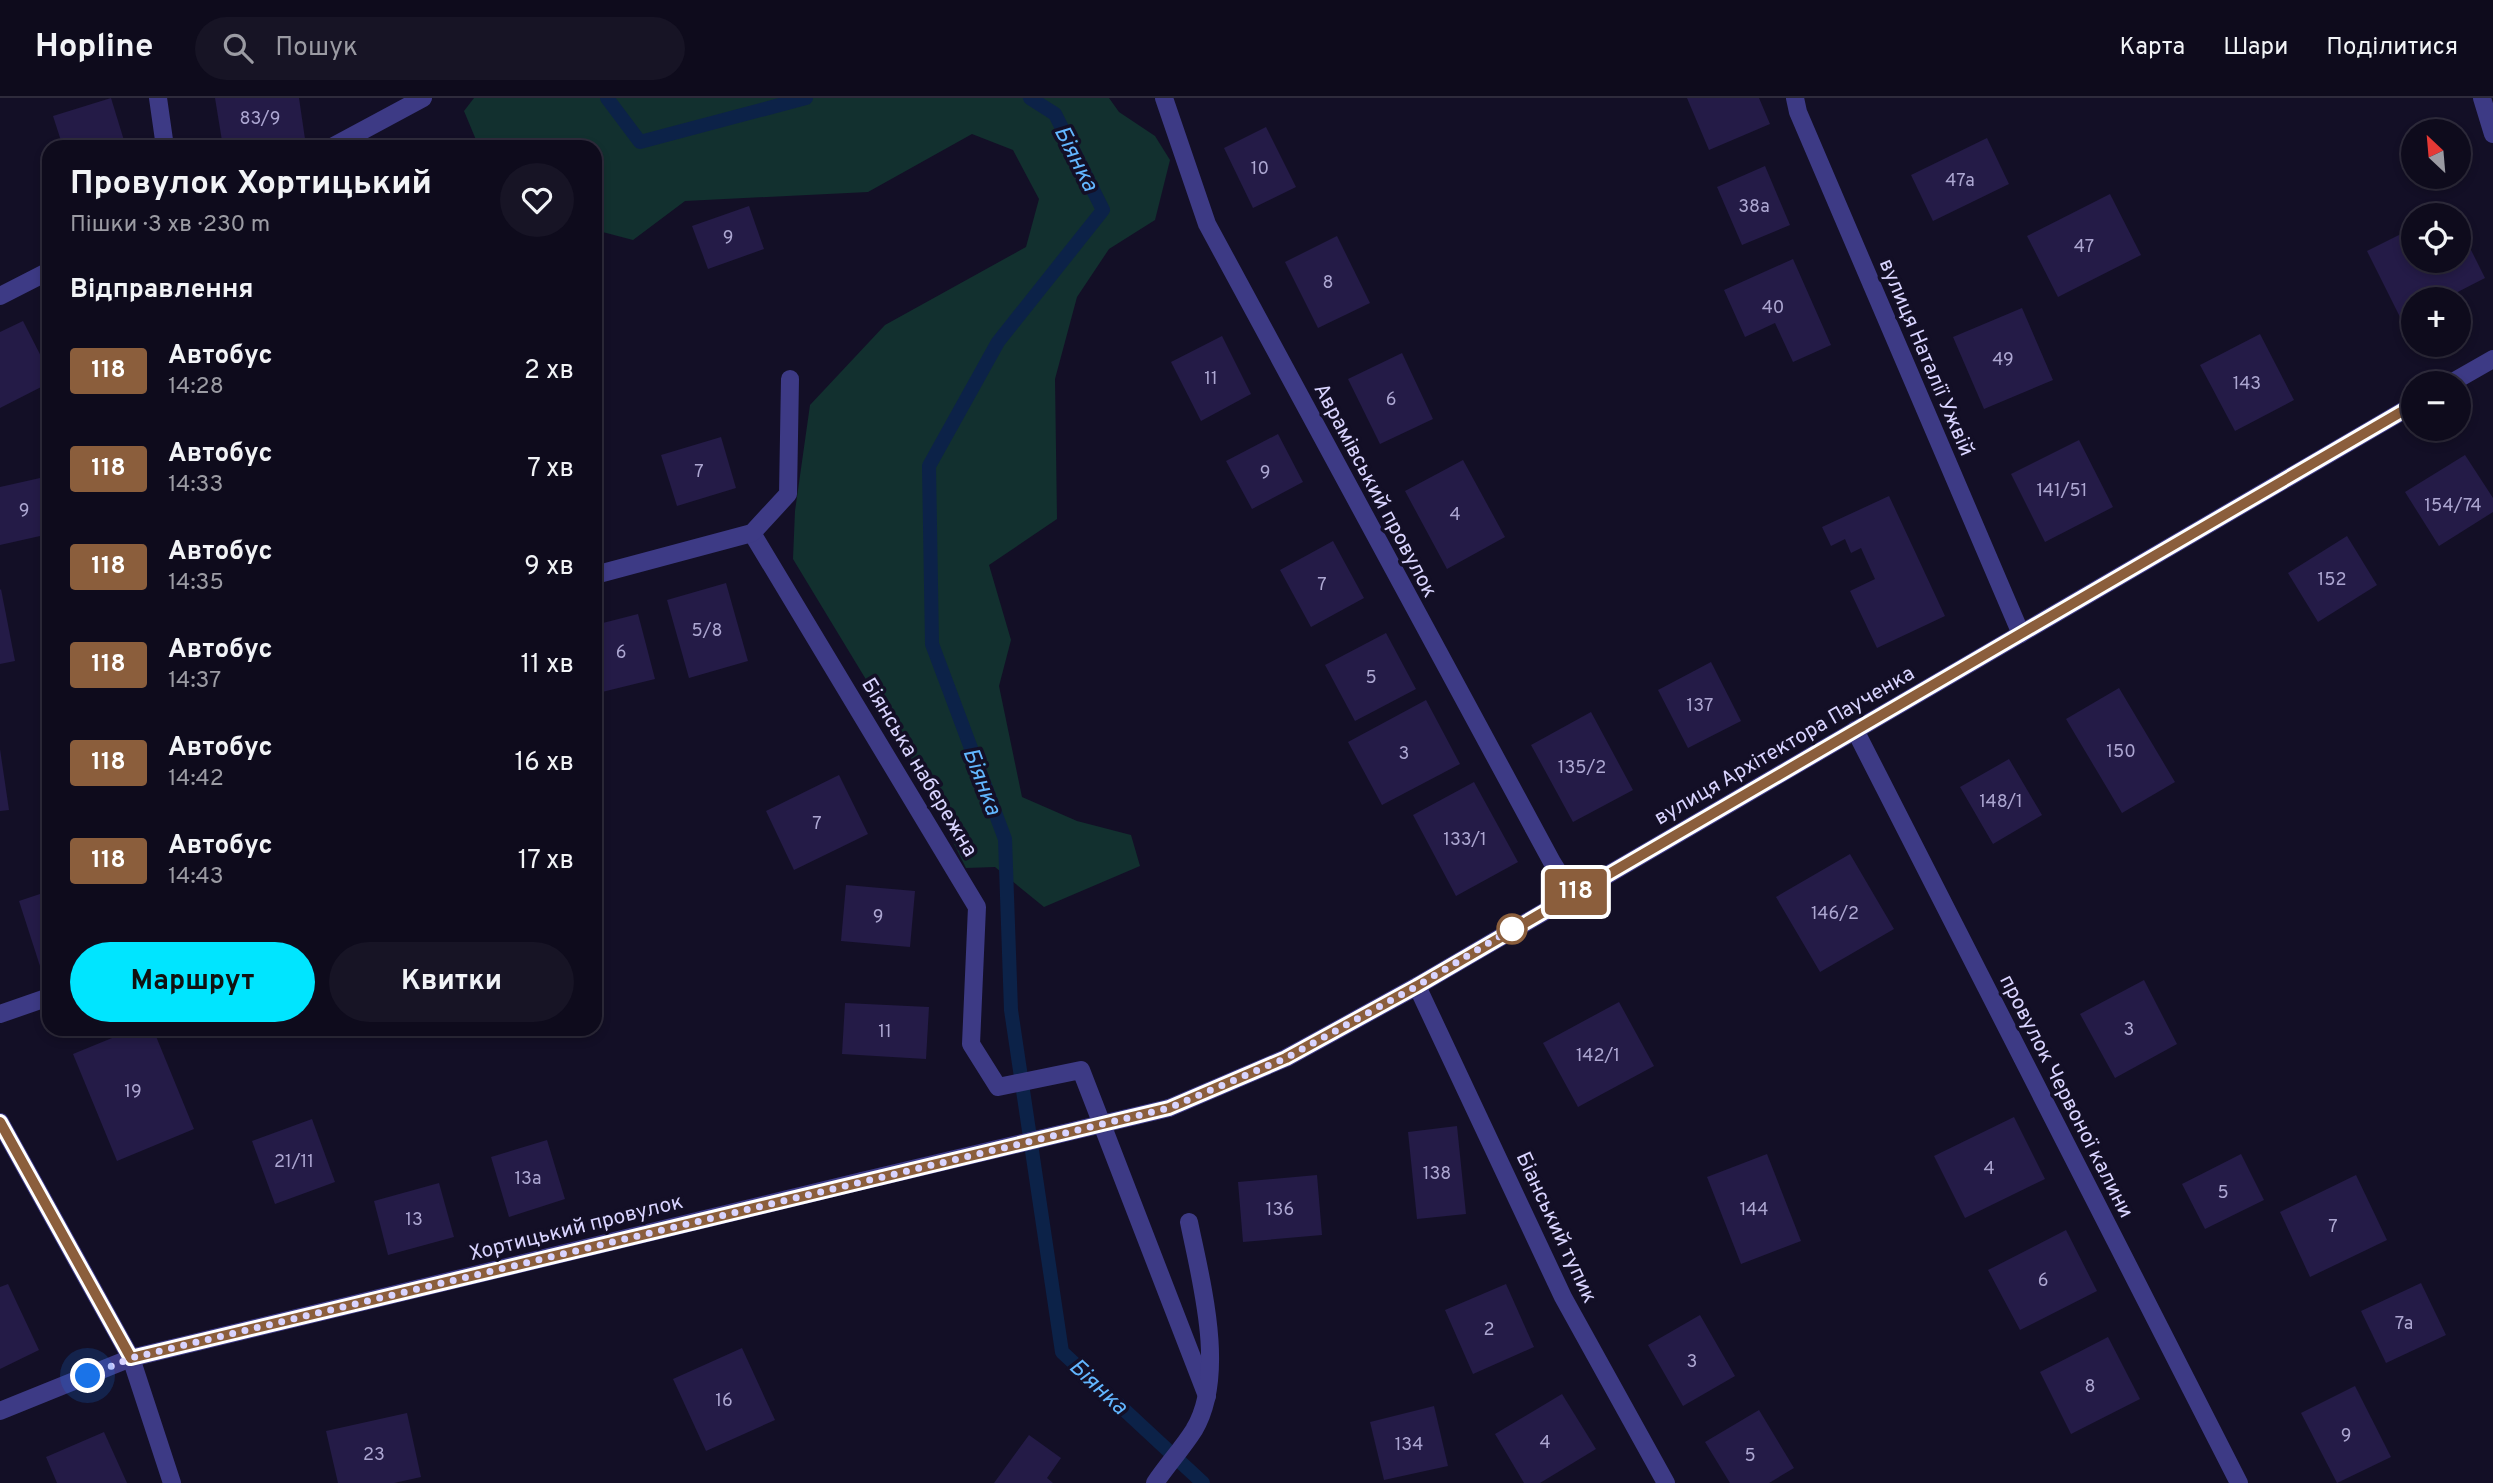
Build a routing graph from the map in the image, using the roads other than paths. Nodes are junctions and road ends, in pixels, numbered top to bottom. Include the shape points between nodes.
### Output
1 (158, 98) edge
2 (424, 98) edge
3 (1164, 98) edge
4 (1795, 98) edge
5 (2482, 98) edge
6 (2493, 134) edge
7 (164, 140) edge
8 (345, 140) edge
9 (42, 275) edge
10 (0, 296) edge
11 (2493, 359) edge
12 (2471, 372) edge
13 (790, 379) dead end
14 (2401, 412) edge
15 (752, 533) junction
16 (602, 573) edge
17 (2021, 634) junction
18 (1855, 730) junction
19 (1572, 894) junction
20 (1417, 986) junction
21 (42, 999) edge
22 (0, 1014) edge
23 (1169, 1108) joint
24 (0, 1122) edge
25 (1189, 1222) dead end
26 (131, 1358) junction
27 (1207, 1396) junction
28 (0, 1411) edge
29 (1160, 1476) edge
30 (172, 1483) edge
31 (1666, 1483) edge
32 (2239, 1483) edge

1 - 7 street
2 - 8 street
3 - 19 street, Аврамівський провулок via 1207,224
4 - 17 street, вулиця Наталії Ужвій
5 - 6 street
9 - 10 street
11 - 12 street
13 - 15 street via 788,494
14 - 17 street, вулиця Архітектора Паученка
15 - 16 street
15 - 27 street, Біянська набережна via 977,907 971,1044 998,1087 1080,1070
17 - 18 street, вулиця Архітектора Паученка
18 - 19 street, вулиця Архітектора Паученка
18 - 32 street, провулок Червоної калини
19 - 20 street, вулиця Архітектора Паученка
20 - 23 street, вулиця Архітектора Паученка via 1286,1058
20 - 31 street, Біанський тупик via 1563,1297
21 - 22 street
23 - 26 street, Хортицький провулок, bridge
24 - 26 street
25 - 27 street via 1210,1328
26 - 28 street, Хортицький провулок
26 - 30 street
27 - 29 street via 1194,1429

